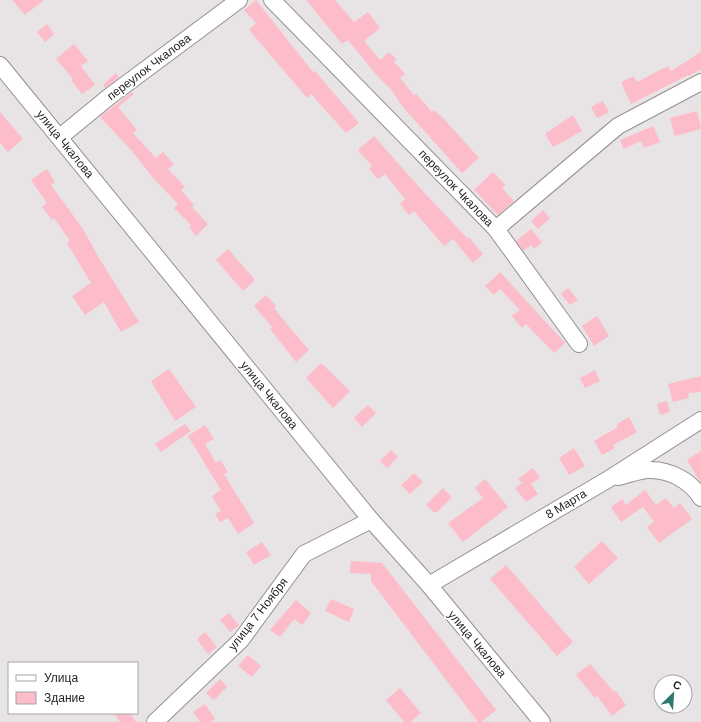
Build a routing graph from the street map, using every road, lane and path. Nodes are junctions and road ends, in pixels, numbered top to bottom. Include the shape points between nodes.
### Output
1 (239, 0) edge
2 (272, 0) edge
3 (0, 65) edge
4 (701, 82) edge
5 (60, 137) junction
6 (496, 229) junction
7 (579, 344) dead end
8 (701, 420) edge
9 (607, 480) junction
10 (701, 498) edge
11 (371, 520) junction
12 (429, 585) junction
13 (155, 722) edge
14 (542, 722) edge

1 - 5 street, переулок Чкалова via 110,96
2 - 6 street, переулок Чкалова
3 - 5 street, улица Чкалова
4 - 6 street, переулок Чкалова via 618,126
5 - 11 street, улица Чкалова
6 - 7 street
8 - 9 street, 8 Марта
9 - 10 street via 650,469 667,472 683,480
9 - 12 street, 8 Марта
11 - 12 street, улица Чкалова
11 - 13 street, улица 7 Ноября via 304,554 241,640
12 - 14 street, улица Чкалова

